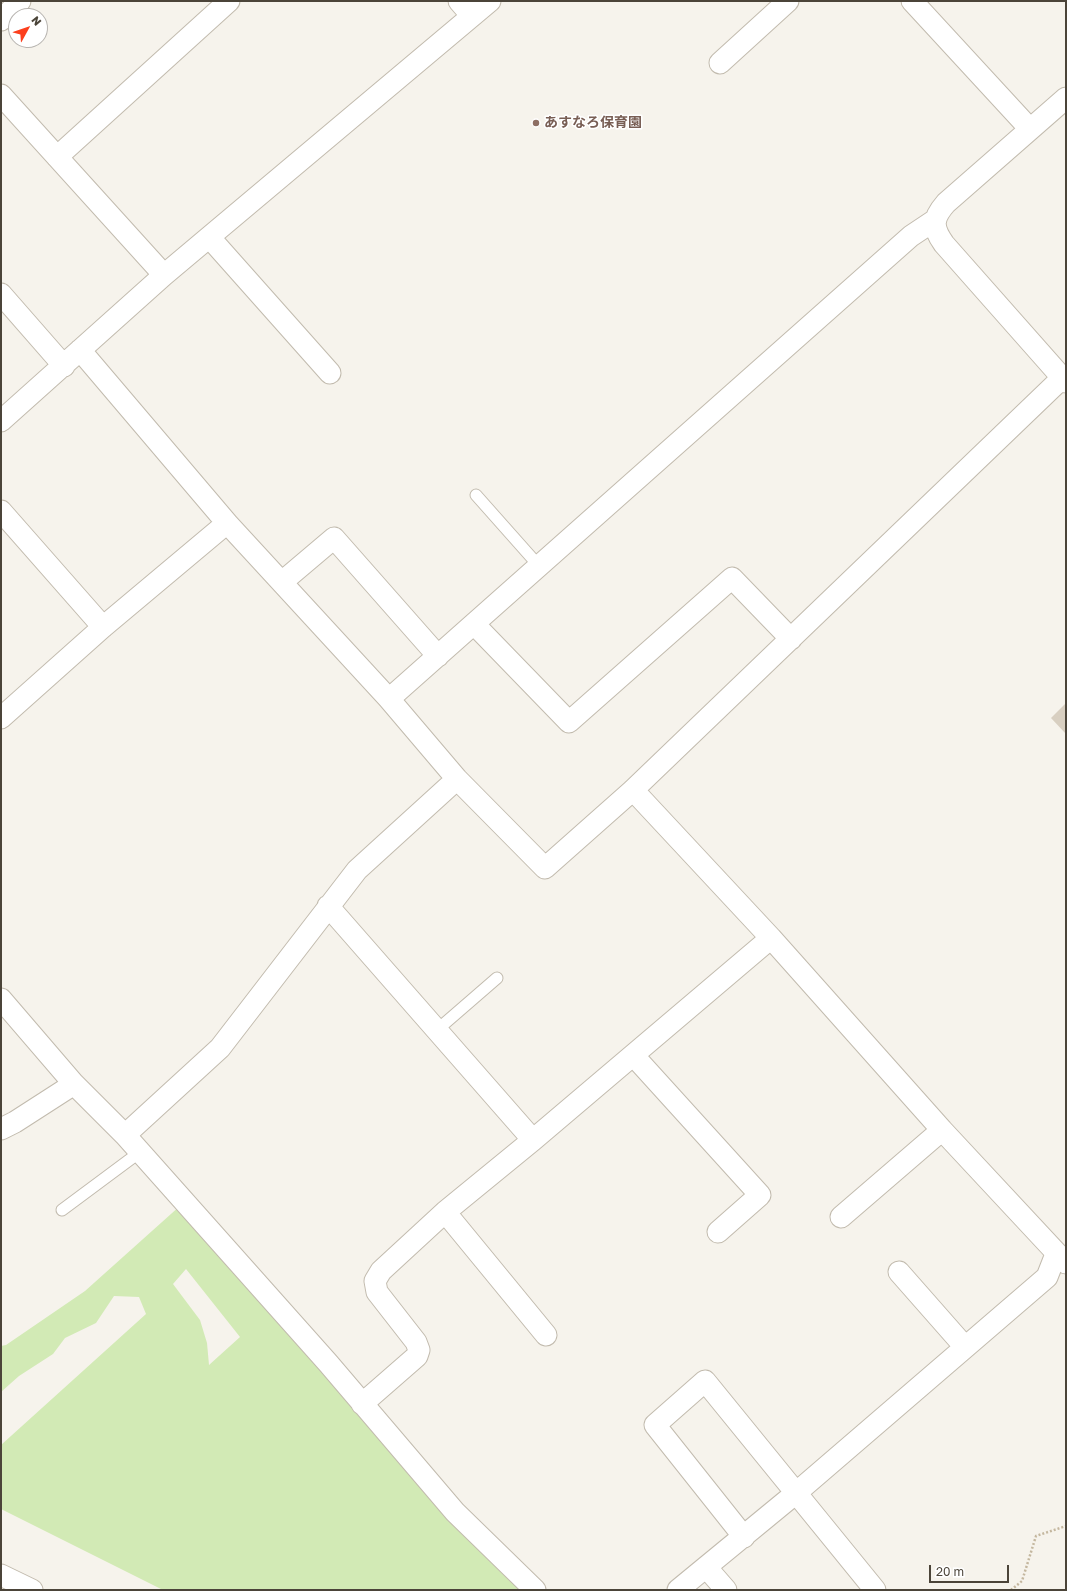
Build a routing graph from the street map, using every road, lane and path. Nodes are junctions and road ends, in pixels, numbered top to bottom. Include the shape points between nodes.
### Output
1 (20, 1) edge
2 (229, 1) edge
3 (490, 1) edge
4 (788, 1) edge
5 (912, 1) edge
6 (466, 9) edge
7 (1, 20) edge
8 (720, 63) dead end
9 (1, 96) edge
10 (1066, 98) edge
11 (1030, 129) junction
12 (57, 157) junction
13 (935, 220) junction
14 (210, 238) junction
15 (164, 275) junction
16 (1, 294) edge
17 (80, 350) junction
18 (64, 366) junction
19 (330, 373) dead end
20 (1065, 378) edge
21 (1, 421) edge
22 (476, 495) dead end
23 (1, 511) edge
24 (227, 523) junction
25 (539, 566) junction
26 (282, 582) junction
27 (474, 624) junction
28 (103, 627) junction
29 (790, 639) junction
30 (438, 656) junction
31 (389, 699) junction
32 (1, 718) edge
33 (457, 779) junction
34 (633, 790) junction
35 (328, 906) junction
36 (771, 938) junction
37 (497, 978) dead end
38 (1, 999) edge
39 (437, 1030) junction
40 (633, 1055) junction
41 (74, 1084) junction
42 (1, 1129) edge
43 (942, 1130) junction
44 (125, 1135) junction
45 (533, 1140) junction
46 (140, 1152) junction
47 (62, 1210) dead end
48 (445, 1212) junction
49 (841, 1217) dead end
50 (718, 1232) dead end
51 (1061, 1258) edge
52 (899, 1272) dead end
53 (546, 1335) dead end
54 (965, 1347) junction
55 (362, 1404) junction
56 (796, 1493) junction
57 (1066, 1526) edge
58 (744, 1537) junction
59 (706, 1567) junction
60 (1, 1575) edge
61 (32, 1590) edge
62 (535, 1590) edge
63 (678, 1590) edge
64 (726, 1590) edge
65 (875, 1590) edge
66 (1011, 1590) edge

1 - 7 street
2 - 12 street
3 - 6 street
4 - 8 street
5 - 11 street
6 - 14 street
9 - 12 street
10 - 11 street
11 - 13 street via 946,203
12 - 15 street
13 - 20 street via 936,233 944,244
13 - 25 street via 911,236
14 - 15 street
14 - 19 street
15 - 17 street
16 - 18 street
17 - 18 street
17 - 24 street
18 - 21 street
20 - 29 street
22 - 25 lane
23 - 28 street
24 - 26 street
24 - 28 street
25 - 27 street
26 - 30 street via 334,538
26 - 31 street
27 - 29 street via 569,722 732,578
27 - 30 street
28 - 32 street
29 - 34 street
30 - 31 street
31 - 33 street
33 - 34 street via 545,868
33 - 35 street via 358,870
34 - 36 street
35 - 39 street
35 - 44 street via 220,1048
36 - 40 street
36 - 43 street
37 - 39 lane
38 - 41 street
39 - 45 street
40 - 45 street
40 - 50 street via 760,1195
41 - 42 street
41 - 44 street
43 - 49 street
43 - 51 street
44 - 46 street
45 - 48 street
46 - 47 lane
46 - 55 street
48 - 53 street
48 - 55 street via 380,1271 375,1281 377,1292 416,1342 419,1350 417,1356
51 - 54 street via 1047,1277
52 - 54 street
54 - 56 street
55 - 62 street via 455,1512
56 - 58 street
56 - 58 street via 705,1381 655,1425
56 - 65 street
57 - 66 path via 1036,1536 1022,1581
58 - 59 street
59 - 63 street
59 - 64 street
60 - 61 street

